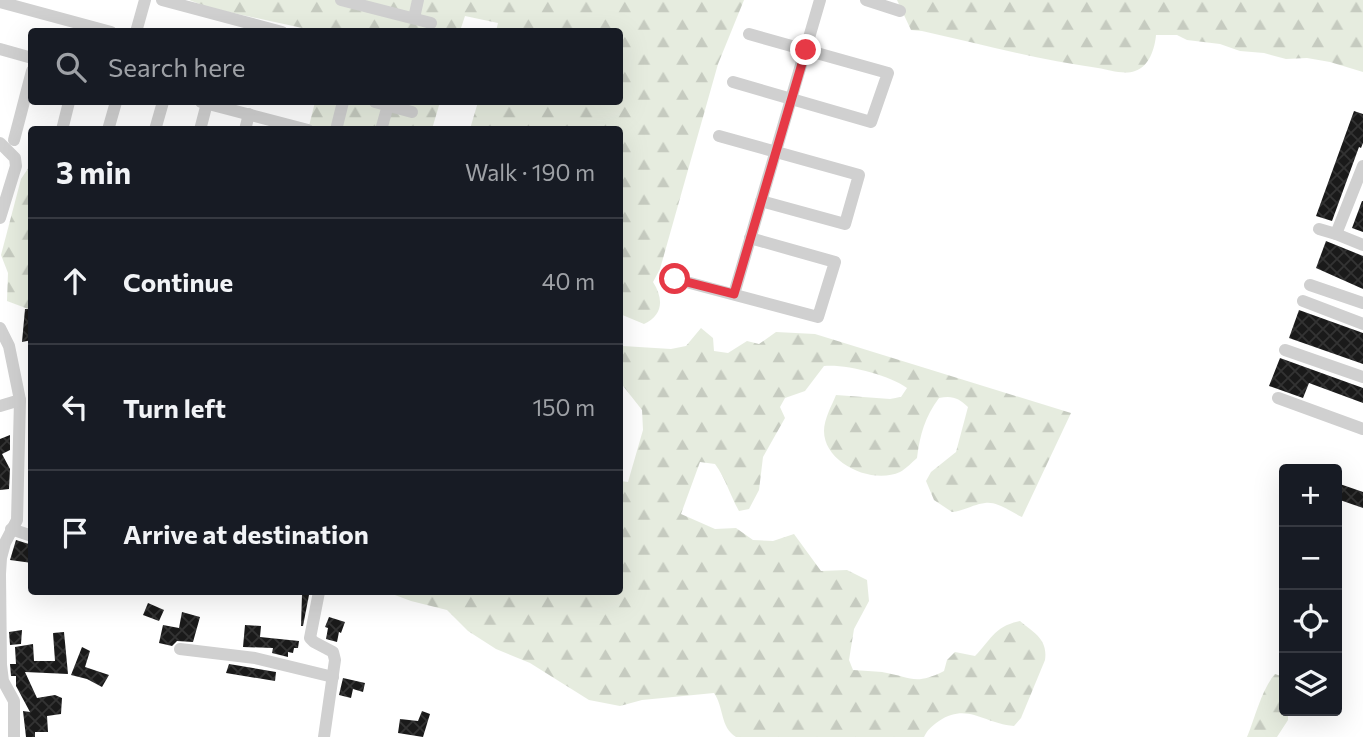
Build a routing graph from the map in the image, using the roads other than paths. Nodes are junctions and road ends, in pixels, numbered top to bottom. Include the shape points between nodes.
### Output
1 (145, 0) edge
2 (162, 0) edge
3 (341, 0) edge
4 (418, 0) edge
5 (820, 0) edge
6 (866, 0) edge
7 (0, 2) edge
8 (372, 4) edge
9 (900, 11) dead end
10 (414, 18) junction
11 (431, 23) dead end
12 (96, 28) edge
13 (137, 28) edge
14 (267, 28) edge
15 (749, 34) dead end
16 (0, 49) edge
17 (806, 50) junction
18 (28, 57) edge
19 (733, 82) dead end
20 (28, 86) edge
21 (792, 98) junction
22 (68, 105) edge
23 (115, 105) edge
24 (162, 105) edge
25 (204, 105) edge
26 (215, 105) edge
27 (343, 105) edge
28 (381, 105) edge
29 (389, 105) edge
30 (412, 111) dead end
31 (249, 114) junction
32 (63, 126) edge
33 (109, 126) edge
34 (156, 126) edge
35 (201, 126) edge
36 (246, 126) edge
37 (288, 126) edge
38 (336, 126) edge
39 (381, 126) edge
40 (719, 136) dead end
41 (14, 140) dead end
42 (0, 143) edge
43 (776, 152) junction
44 (1363, 166) edge
45 (761, 201) junction
46 (0, 218) edge
47 (1319, 229) dead end
48 (1336, 234) junction
49 (750, 238) junction
50 (1363, 245) edge
51 (675, 279) dead end
52 (1310, 285) dead end
53 (734, 294) junction
54 (1303, 301) dead end
55 (1363, 303) edge
56 (1363, 324) edge
57 (0, 328) edge
58 (1285, 350) dead end
59 (1363, 377) edge
60 (1278, 397) dead end
61 (20, 400) junction
62 (0, 406) edge
63 (1363, 429) edge
64 (11, 529) junction
65 (28, 535) edge
66 (318, 595) edge
67 (180, 649) dead end
68 (333, 677) junction
69 (14, 737) edge
70 (324, 737) edge

1 - 13 street
2 - 14 street
3 - 8 street
4 - 10 street
5 - 17 street
6 - 9 street
7 - 12 street
8 - 10 street
10 - 11 street
15 - 17 street
16 - 18 street
17 - 21 street
17 - 21 street via 888,73 871,122
19 - 21 street
20 - 41 street
21 - 43 street
22 - 32 street
23 - 33 street
24 - 34 street
25 - 35 street
26 - 31 street
27 - 38 street
28 - 39 street
29 - 30 street
31 - 36 street
31 - 37 street
40 - 43 street
42 - 46 street via 15,158 16,166
43 - 45 street
43 - 45 street via 859,175 845,224
44 - 48 street
45 - 49 street
47 - 48 street
48 - 50 street
49 - 53 street
49 - 53 street via 835,262 818,317
51 - 53 street
52 - 55 street
54 - 56 street
57 - 61 street via 9,346
58 - 59 street
60 - 63 street
61 - 62 street
61 - 64 street via 17,507
64 - 65 street
64 - 69 street via 1,558 1,664 3,681 14,701
66 - 68 street via 310,638 333,652
67 - 68 street via 255,657
68 - 70 street

